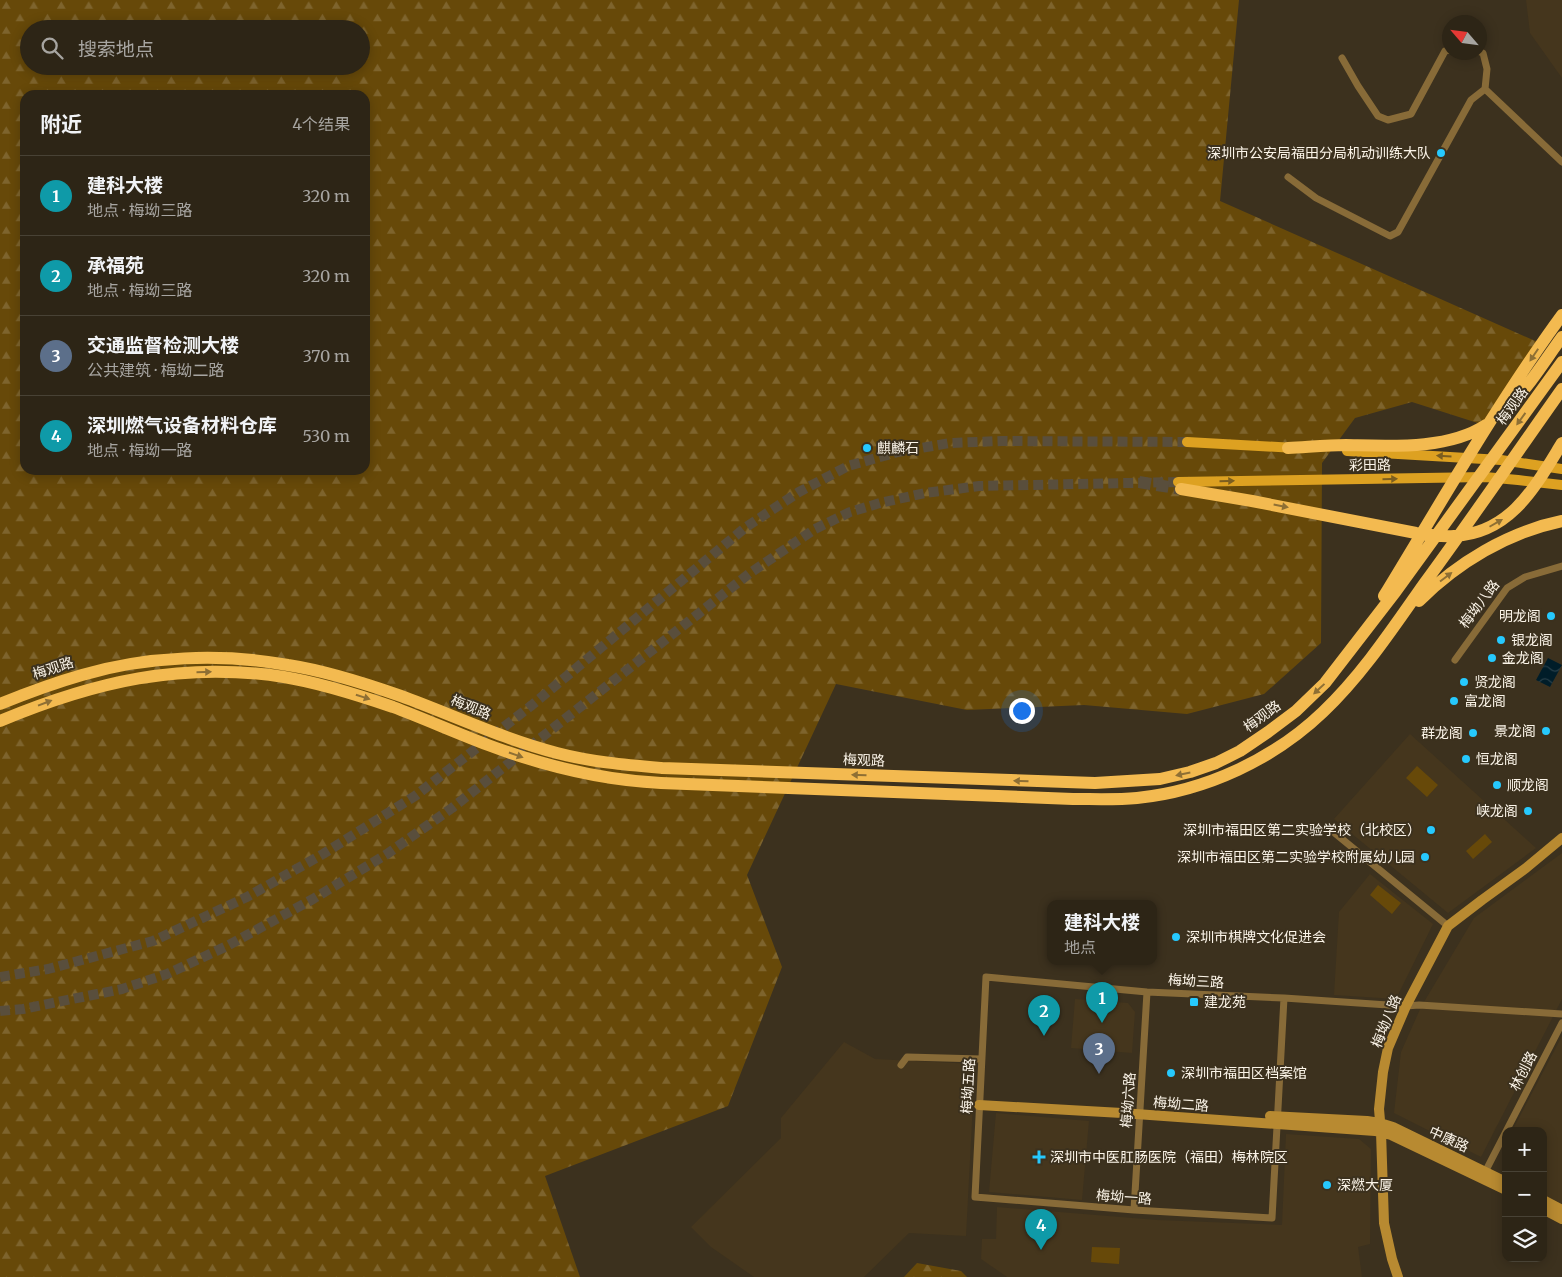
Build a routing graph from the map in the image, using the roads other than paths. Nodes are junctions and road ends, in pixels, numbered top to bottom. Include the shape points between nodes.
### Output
1 (1442, 55) edge
2 (1342, 58) dead end
3 (1485, 60) edge
4 (1485, 89) junction
5 (1562, 162) edge
6 (1288, 177) dead end
7 (1562, 315) edge
8 (1562, 337) edge
9 (1561, 364) edge
10 (1562, 389) edge
11 (1187, 442) tunnel mouth
12 (1562, 443) edge
13 (1288, 448) junction
14 (1562, 469) edge
15 (1180, 485) joint
16 (1562, 485) edge
17 (1562, 521) edge
18 (1562, 566) edge
19 (1386, 636) junction
20 (1350, 652) junction
21 (1455, 660) dead end
22 (0, 704) edge
23 (0, 721) edge
24 (1331, 830) dead end
25 (1562, 838) edge
26 (1448, 926) junction
27 (986, 977) joint
28 (1147, 992) junction
29 (1284, 998) junction
30 (1406, 1006) junction
31 (1562, 1014) edge
32 (1562, 1022) edge
33 (982, 1060) junction
34 (901, 1065) dead end
35 (980, 1102) junction
36 (1139, 1111) junction
37 (1277, 1120) junction
38 (1381, 1128) junction
39 (1483, 1175) junction
40 (1502, 1181) edge
41 (1502, 1187) edge
42 (975, 1197) joint
43 (1547, 1202) edge
44 (1134, 1210) junction
45 (1562, 1210) edge
46 (1547, 1211) edge
47 (1562, 1219) edge
48 (1398, 1277) edge

1 - 2 street via 1410,114 1388,120 1378,116
3 - 4 street
4 - 5 street
4 - 6 street via 1471,100 1398,232 1390,236 1316,198
7 -> 20 highway via 1434,511
8 - 13 highway via 1507,408 1479,430 1444,441
9 -> 20 highway, 梅观路
10 - 19 highway, 梅观路
11 - 13 main road, 彩田路
15 -> 12 highway via 1404,531 1453,536 1479,531 1515,510 1528,497
14 -> 13 main road, 彩田路 via 1501,460
15 -> 16 main road, 彩田路 via 1485,478
19 -> 17 highway via 1429,591 1463,565 1520,534
18 - 21 street, 梅坳八路 via 1520,579 1507,588
23 -> 19 highway, 梅观路 via 52,700 142,676 178,672 257,674 285,677 351,693 524,758 606,778 1073,799 1138,798 1191,788 1248,765 1275,750 1324,712
20 -> 22 highway, 梅观路 via 1296,711 1240,751 1216,763 1160,779 1095,783 662,768 606,763 527,744 362,683 288,664 256,660 179,659 110,668 55,683
24 - 26 street
25 - 26 street, 梅坳八路
26 - 30 street, 梅坳八路
27 - 28 street, 梅坳三路
27 - 33 street, 梅坳五路
28 - 29 street, 梅坳三路
28 - 36 street, 梅坳六路
29 - 30 street, 梅坳三路
29 - 37 street
30 - 31 street, 梅坳三路 via 1419,1004
30 - 38 street, 梅坳八路 via 1385,1062 1379,1109
32 - 39 street, 林创路
33 - 34 street via 907,1057
33 - 35 street, 梅坳五路
35 - 36 street, 梅坳二路
35 - 42 street, 梅坳五路
36 - 37 street, 梅坳二路
36 - 44 street, 梅坳六路
37 - 38 street, 梅坳二路
37 - 44 street, 梅坳一路 via 1272,1218
38 - 39 street, 中康路
38 - 48 street, 梅坳八路 via 1384,1228
39 - 40 street, 中康路
39 - 41 street, 中康路
42 - 44 street, 梅坳一路
43 - 45 street
46 - 47 street

